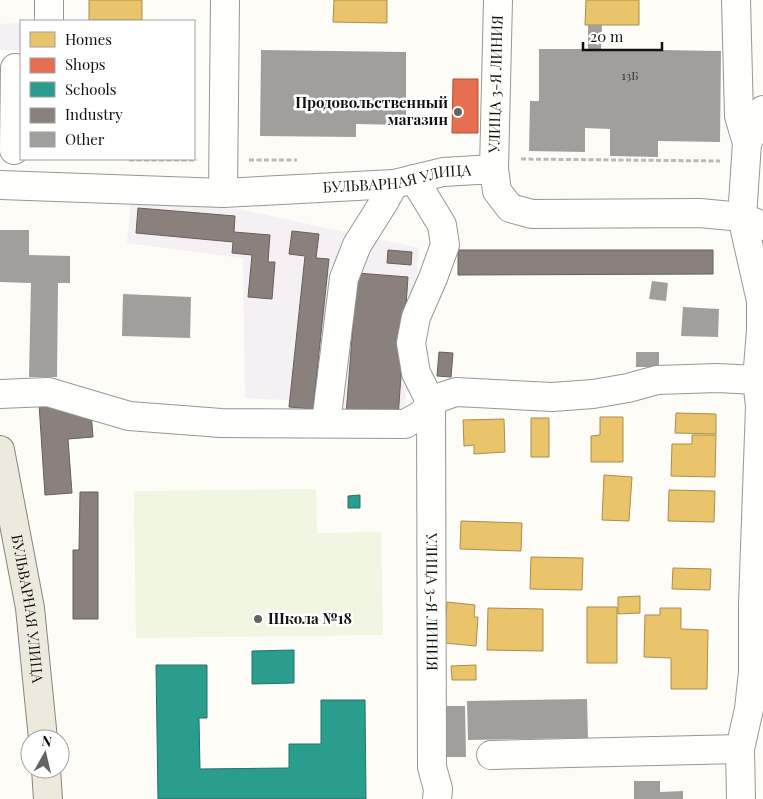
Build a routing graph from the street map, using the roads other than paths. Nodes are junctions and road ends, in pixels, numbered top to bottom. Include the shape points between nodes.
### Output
1 (49, 0) edge
2 (225, 0) edge
3 (498, 0) edge
4 (736, 0) edge
5 (49, 20) edge
6 (12, 67) edge
7 (763, 110) edge
8 (747, 143) junction
9 (14, 150) dead end
10 (494, 169) junction
11 (404, 182) junction
12 (0, 185) edge
13 (223, 193) junction
14 (753, 221) edge
15 (0, 394) edge
16 (760, 397) edge
17 (431, 403) junction
18 (326, 423) junction
19 (0, 450) edge
20 (42, 729) edge
21 (740, 749) junction
22 (491, 755) dead end
23 (47, 779) edge
24 (48, 799) edge
25 (437, 799) edge
26 (741, 799) edge

1 - 5 street
2 - 13 street
3 - 10 street, УЛИЦА 3-Я ЛИНИЯ
4 - 8 street via 739,116
6 - 9 street
7 - 8 street
8 - 14 street
10 - 11 street, БУЛЬВАРНАЯ УЛИЦА via 443,172
10 - 14 street via 497,191 510,208 532,214 700,213
11 - 13 street, БУЛЬВАРНАЯ УЛИЦА
11 - 17 street via 442,226 445,245 416,317 411,343 416,373
11 - 18 street via 384,202 357,245 344,278
12 - 13 street, БУЛЬВАРНАЯ УЛИЦА
14 - 16 street via 761,301
15 - 18 street via 48,392 129,416 221,423
16 - 17 street via 717,378 657,380 594,394 552,397 456,392
16 - 21 street via 753,672
17 - 18 street via 421,414 404,424
17 - 25 street, УЛИЦА 3-Я ЛИНИЯ via 432,767 438,789
19 - 20 main road, БУЛЬВАРНАЯ УЛИЦА via 30,608
21 - 22 street
21 - 26 street
23 - 24 main road

